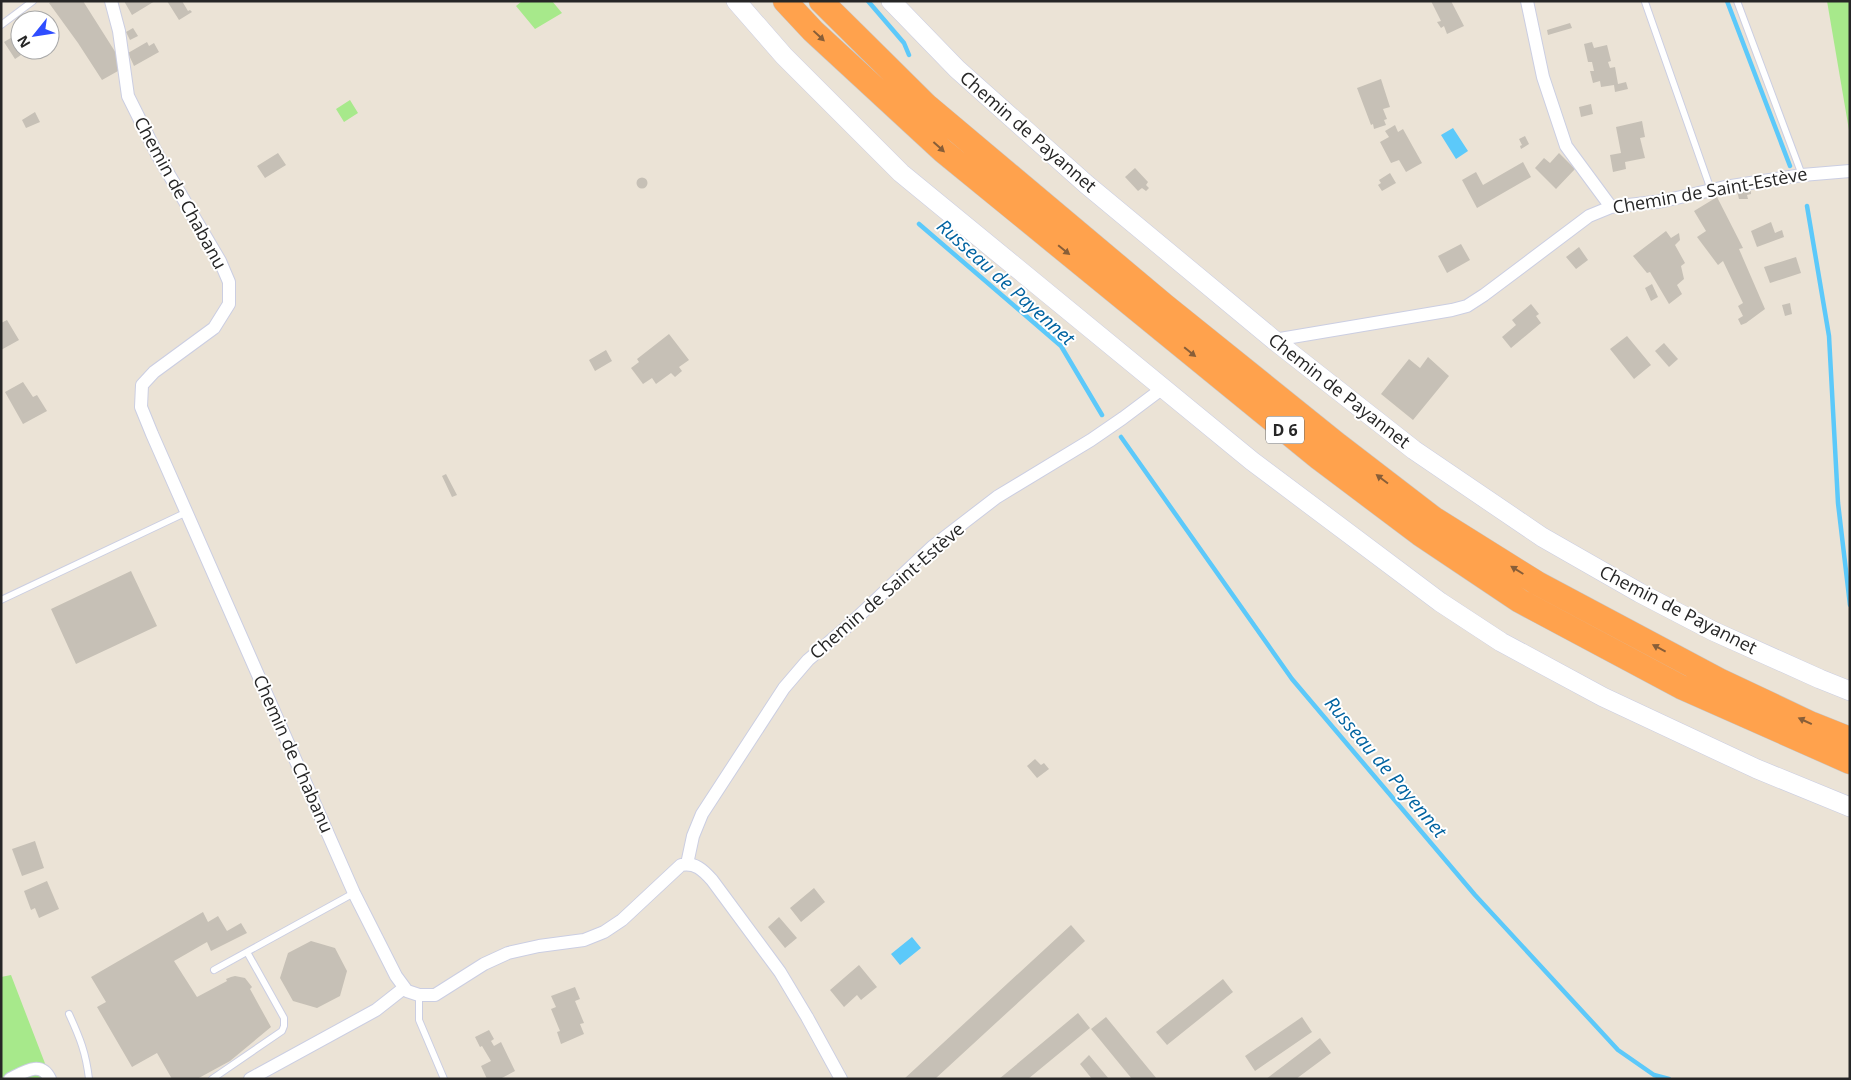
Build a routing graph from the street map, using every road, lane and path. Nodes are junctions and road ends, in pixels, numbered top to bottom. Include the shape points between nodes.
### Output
1 (33, 1) edge
2 (111, 1) edge
3 (736, 1) edge
4 (786, 1) edge
5 (821, 1) edge
6 (891, 1) edge
7 (1527, 1) edge
8 (1737, 1) edge
9 (1645, 2) edge
10 (1, 25) edge
11 (1850, 170) edge
12 (1802, 174) junction
13 (1711, 190) junction
14 (1611, 207) junction
15 (1274, 340) junction
16 (1163, 388) junction
17 (187, 512) junction
18 (1, 600) edge
19 (1850, 691) edge
20 (1850, 739) edge
21 (1850, 762) edge
22 (1850, 807) edge
23 (688, 864) junction
24 (354, 893) junction
25 (247, 952) junction
26 (214, 970) dead end
27 (404, 988) junction
28 (419, 995) junction
29 (69, 1014) dead end
30 (10, 1079) edge
31 (50, 1079) edge
32 (89, 1079) edge
33 (212, 1079) edge
34 (250, 1079) edge
35 (444, 1079) edge
36 (841, 1079) edge

1 - 10 lane
2 - 17 street, Chemin de Chabanu via 119,31 128,96 229,282 229,304 214,328 154,372 142,385 142,407
3 - 16 street via 784,56 901,173
4 -> 21 highway, D 6 via 944,151 1319,458 1420,534 1520,601 1673,683
20 -> 5 highway, D 6 via 1718,680 1537,583 1433,518 1164,305 934,111
6 - 15 street, Chemin de Payannet via 993,103
7 - 14 street via 1543,77 1566,146
8 - 12 lane
9 - 13 lane
11 - 12 street, Chemin de Saint-Estève
12 - 13 street, Chemin de Saint-Estève
13 - 14 street, Chemin de Saint-Estève via 1658,202
14 - 15 street, Chemin de Saint-Estève via 1589,216 1467,306
15 - 19 street, Chemin de Payannet via 1414,450 1542,537 1713,631
16 - 22 street via 1252,461 1369,549 1501,642 1603,697 1757,769
16 - 23 street, Chemin de Saint-Estève via 1107,429 997,497 932,547 808,660 784,688 702,814 693,836
17 - 18 lane
17 - 24 street, Chemin de Chabanu
23 - 28 street via 676,869 622,920 604,932 584,940 508,953 484,964 435,996
23 - 36 street via 703,870 712,880 780,972
24 - 25 lane
24 - 27 street, Chemin de Chabanu
25 - 26 lane
25 - 33 lane via 284,1018 284,1026 282,1031
27 - 28 street
27 - 34 street via 376,1010
28 - 35 lane via 419,1020
29 - 32 lane via 82,1041
30 - 31 street via 42,1068

